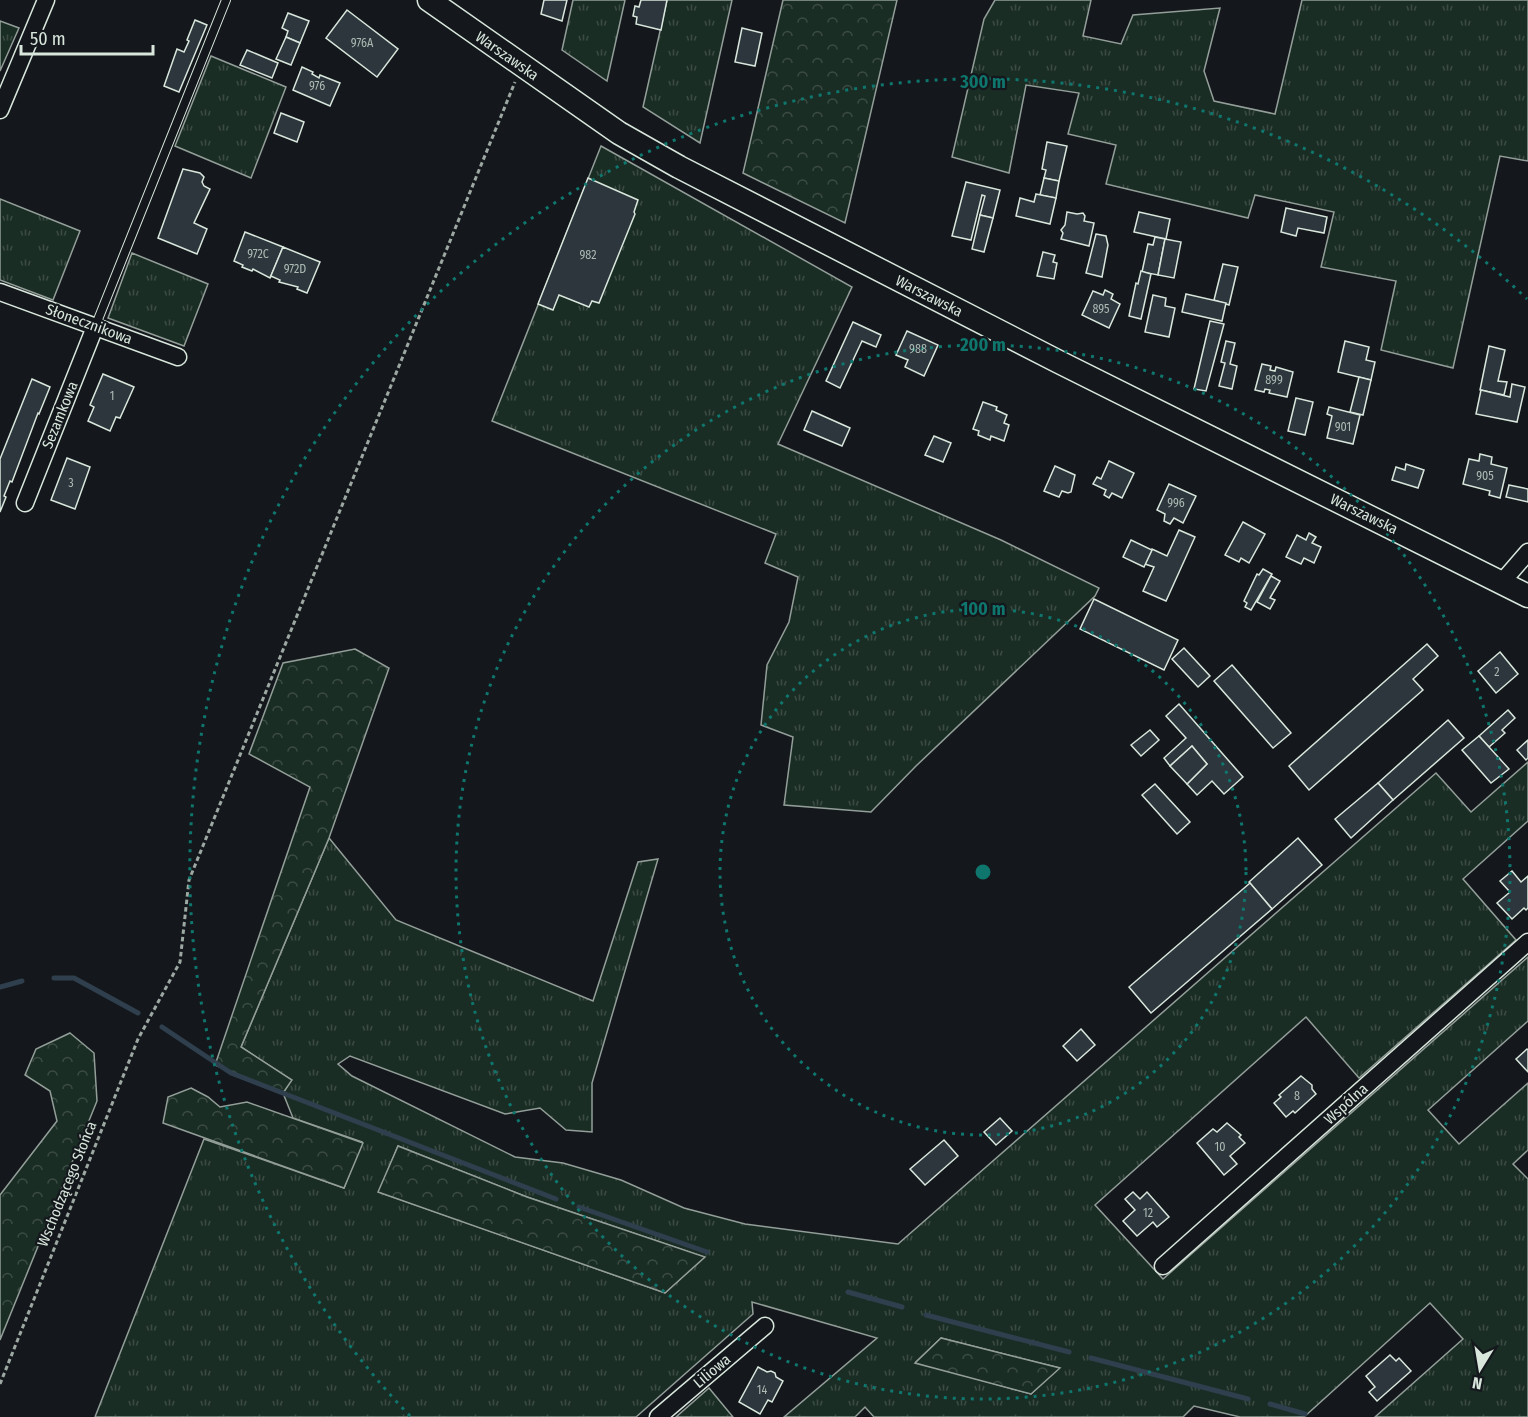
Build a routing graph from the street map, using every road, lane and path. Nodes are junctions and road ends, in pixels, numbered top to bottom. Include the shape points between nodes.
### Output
1 (46, 0) edge
2 (226, 0) edge
3 (429, 0) edge
4 (524, 68) junction
5 (0, 110) edge
6 (0, 292) edge
7 (95, 327) junction
8 (178, 357) dead end
9 (25, 503) dead end
10 (1528, 552) edge
11 (1502, 582) junction
12 (1528, 596) edge
13 (1528, 942) edge
14 (1163, 1266) dead end
15 (765, 1326) dead end
16 (0, 1384) edge
17 (658, 1417) edge

1 - 5 street
2 - 7 lane
3 - 4 main road, Warszawska
4 - 11 main road, Warszawska via 619,133 680,167 1059,362
4 - 16 path, Wschodzącego Słońca via 513,85 189,880 180,962 138,1039
6 - 7 street, Słonecznikowa
7 - 8 street, Słonecznikowa
7 - 9 street, Sezamkowa
10 - 11 street
11 - 12 main road, Warszawska
13 - 14 street, Wspólna
15 - 17 street, Liliowa

